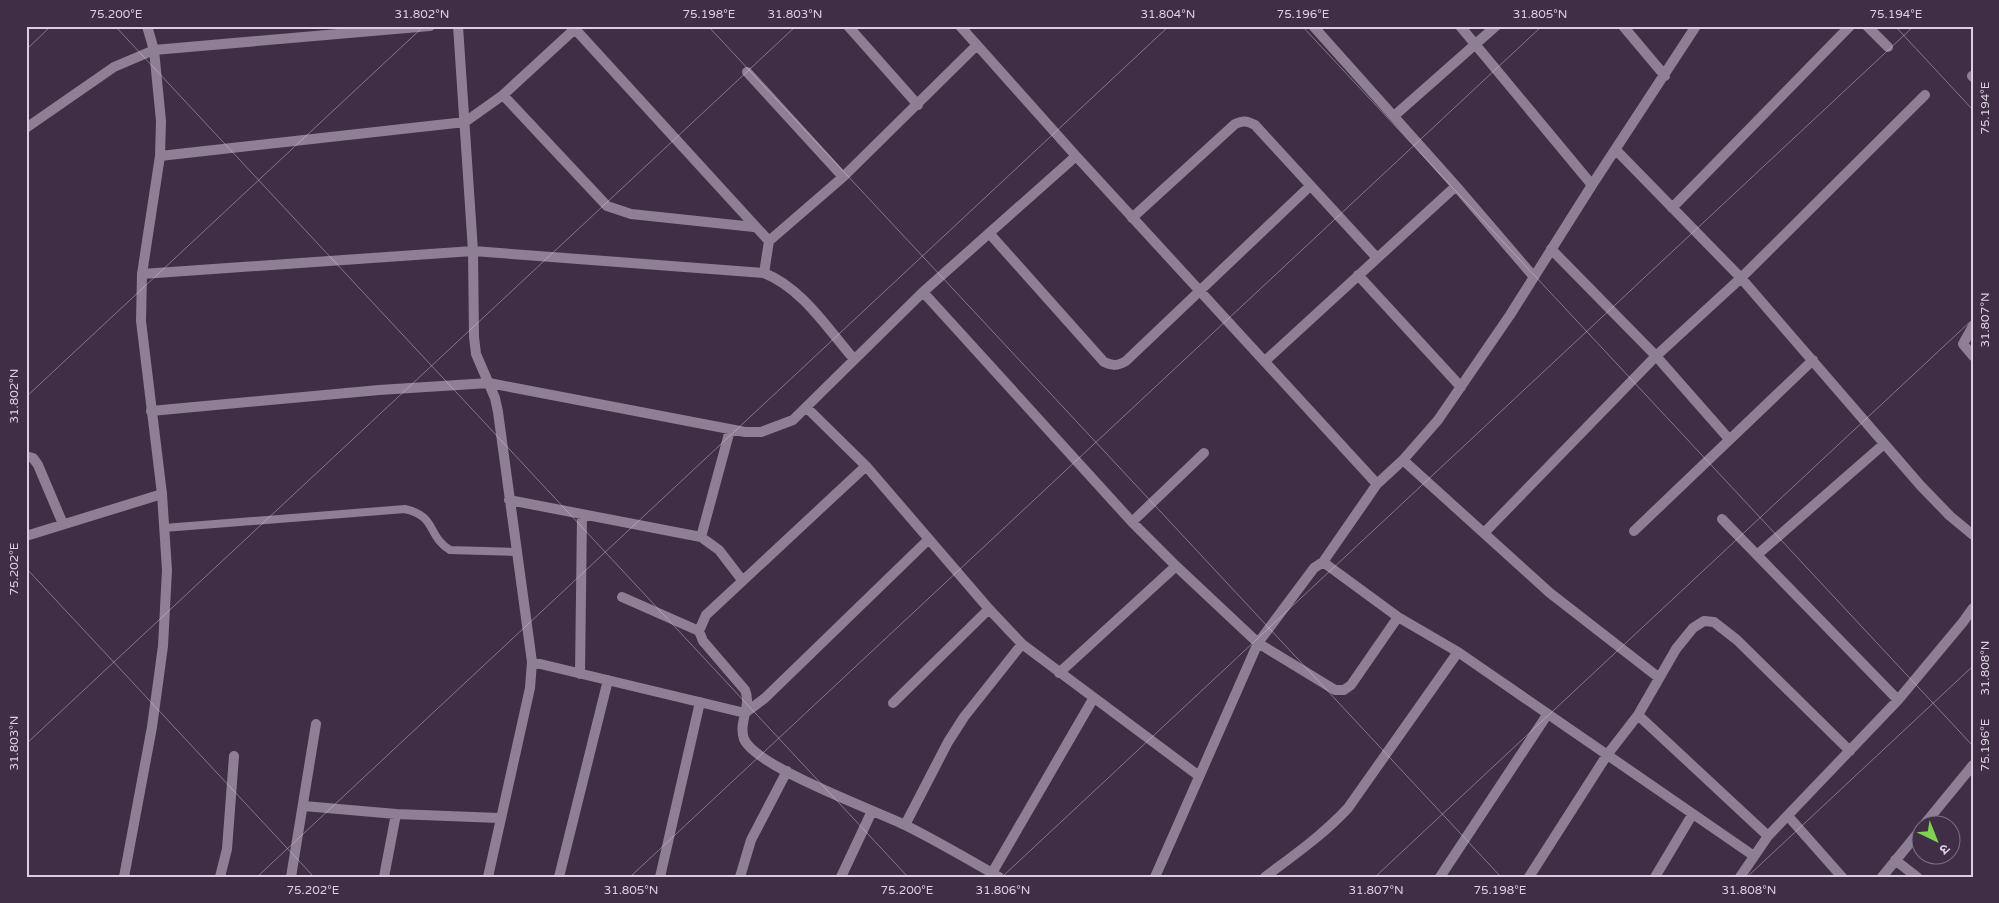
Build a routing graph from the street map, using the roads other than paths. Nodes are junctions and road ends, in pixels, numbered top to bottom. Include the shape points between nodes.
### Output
1 (148, 26) edge
2 (430, 26) edge
3 (458, 26) edge
4 (848, 26) edge
5 (960, 26) edge
6 (1460, 26) edge
7 (1496, 26) edge
8 (1623, 26) edge
9 (1696, 26) edge
10 (1850, 26) edge
11 (1867, 26) edge
12 (1314, 27) edge
13 (576, 28) edge
14 (1476, 44) junction
15 (977, 45) junction
16 (1888, 47) dead end
17 (154, 50) junction
18 (747, 72) dead end
19 (1665, 76) junction
20 (503, 95) junction
21 (1925, 95) dead end
22 (918, 105) junction
23 (1394, 116) junction
24 (465, 122) junction
25 (26, 128) edge
26 (1616, 150) junction
27 (160, 156) junction
28 (1076, 156) junction
29 (843, 177) junction
30 (1592, 185) junction
31 (1310, 186) junction
32 (1456, 186) junction
33 (1672, 208) junction
34 (1132, 218) junction
35 (754, 227) junction
36 (989, 234) junction
37 (769, 241) junction
38 (1551, 250) junction
39 (473, 251) junction
40 (1377, 258) junction
41 (764, 272) junction
42 (142, 274) junction
43 (1358, 275) junction
44 (1534, 277) junction
45 (1741, 278) junction
46 (1198, 290) junction
47 (923, 292) junction
48 (1973, 326) edge
49 (1656, 356) junction
50 (1973, 356) edge
51 (854, 358) junction
52 (1813, 360) junction
53 (1264, 361) junction
54 (489, 383) junction
55 (1461, 387) junction
56 (807, 408) junction
57 (151, 412) junction
58 (730, 430) junction
59 (1729, 439) junction
60 (1884, 444) junction
61 (1204, 453) dead end
62 (26, 456) edge
63 (1403, 460) junction
64 (866, 466) junction
65 (1377, 484) junction
66 (162, 494) junction
67 (509, 500) junction
68 (582, 514) junction
69 (1722, 519) dead end
70 (1132, 522) junction
71 (63, 524) junction
72 (164, 528) junction
73 (1634, 531) dead end
74 (1485, 532) junction
75 (1973, 535) edge
76 (26, 536) edge
77 (701, 537) junction
78 (929, 539) junction
79 (517, 552) junction
80 (1758, 554) junction
81 (1323, 562) junction
82 (1176, 566) junction
83 (742, 580) junction
84 (622, 597) dead end
85 (1973, 608) edge
86 (989, 609) junction
87 (1398, 617) junction
88 (698, 631) junction
89 (1258, 643) junction
90 (1022, 644) junction
91 (1458, 652) junction
92 (532, 662) junction
93 (1059, 673) junction
94 (580, 674) junction
95 (1658, 677) junction
96 (608, 680) junction
97 (1093, 699) junction
98 (1898, 700) junction
99 (700, 702) junction
100 (893, 704) dead end
101 (745, 713) junction
102 (1638, 714) junction
103 (1547, 715) junction
104 (316, 724) dead end
105 (1850, 751) junction
106 (1606, 755) junction
107 (234, 756) dead end
108 (1973, 765) edge
109 (787, 771) junction
110 (1200, 776) junction
111 (304, 806) junction
112 (872, 811) junction
113 (396, 814) junction
114 (1692, 815) junction
115 (1788, 816) junction
116 (1931, 816) edge
117 (500, 818) junction
118 (905, 825) junction
119 (1768, 836) junction
120 (1912, 839) edge
121 (1754, 856) junction
122 (1895, 860) junction
123 (224, 875) edge
124 (995, 875) edge
125 (124, 877) edge
126 (291, 877) edge
127 (384, 877) edge
128 (488, 877) edge
129 (559, 877) edge
130 (660, 877) edge
131 (740, 877) edge
132 (841, 877) edge
133 (1155, 877) edge
134 (1265, 877) edge
135 (1440, 877) edge
136 (1529, 877) edge
137 (1655, 877) edge
138 (1740, 877) edge
139 (1842, 877) edge
140 (1882, 877) edge
141 (1917, 877) edge

1 - 17 street
2 - 17 street
3 - 24 street
4 - 22 street
5 - 15 street
6 - 14 street
7 - 14 street
8 - 19 street
9 - 19 street
10 - 33 street
11 - 16 street
12 - 23 street
13 - 20 street
13 - 35 street
14 - 23 street
14 - 30 street
15 - 22 street
15 - 28 street
17 - 25 street via 114,67
17 - 27 street via 161,120
18 - 29 street
19 - 26 street
20 - 24 street
20 - 35 street via 607,206 631,214
21 - 45 street
22 - 29 street
23 - 32 street
24 - 27 street
24 - 39 street
26 - 30 street
26 - 33 street
27 - 42 street
28 - 34 street
28 - 36 street
29 - 37 street
30 - 38 street
31 - 34 street via 1255,125 1242,120
31 - 40 street
31 - 46 street
32 - 40 street
32 - 44 street
33 - 45 street
34 - 46 street
35 - 37 street
36 - 46 street via 1104,362 1112,366 1126,361
36 - 47 street
37 - 41 street
38 - 44 street
38 - 49 street
39 - 41 street
39 - 42 street
39 - 54 street via 476,354
40 - 43 street
41 - 51 street via 795,291
42 - 57 street via 141,322
43 - 53 street
43 - 55 street
44 - 55 street
45 - 49 street
45 - 52 street
46 - 53 street
47 - 51 street
47 - 70 street
48 - 50 street via 1963,344
49 - 59 street
49 - 74 street
51 - 56 street
52 - 59 street
52 - 60 street
53 - 65 street
54 - 57 street
54 - 58 street
54 - 67 street via 499,420
55 - 63 street via 1438,420
56 - 58 street via 793,420 761,432
56 - 64 street
57 - 66 street
58 - 77 street
59 - 73 street
60 - 75 street via 1938,504
60 - 80 street
61 - 70 street
62 - 71 street via 33,458 38,465
63 - 65 street
63 - 74 street
64 - 78 street
64 - 83 street
65 - 81 street
66 - 71 street
66 - 72 street
67 - 68 street
67 - 79 street
68 - 77 street
68 - 94 street
69 - 80 street
70 - 82 street
71 - 76 street
72 - 79 lane via 405,509 424,515 442,545 450,550
72 - 125 street via 167,570 162,646 152,727
74 - 95 street via 1550,592
77 - 83 street via 719,550
78 - 86 street
78 - 101 street via 765,698
79 - 92 street
80 - 98 street
81 - 87 street
81 - 89 street via 1314,568
82 - 89 street
82 - 93 street
83 - 88 street via 706,614
84 - 88 street
85 - 98 street
86 - 90 street
86 - 100 street
87 - 89 street via 1351,685 1344,690 1335,690
87 - 91 street
88 - 101 street via 745,690 749,699
89 - 110 street
90 - 93 street
90 - 118 street via 964,716
91 - 103 street
91 - 134 street via 1348,808 1314,841
92 - 94 street
92 - 117 street via 530,688
93 - 97 street
94 - 96 street
95 - 102 street
95 - 105 street via 1694,628 1704,621 1714,622 1737,640
96 - 99 street
96 - 129 street
97 - 110 street
97 - 124 street
98 - 105 street
99 - 101 street
99 - 130 street
101 - 109 street via 744,739 756,752
102 - 106 street
102 - 119 street
103 - 106 street
103 - 135 street
104 - 111 street
105 - 115 street
106 - 114 street
106 - 136 street
107 - 123 street
108 - 116 street
109 - 112 street
109 - 131 street via 751,840
110 - 133 street
111 - 113 street
111 - 126 street
112 - 118 street
112 - 132 street
113 - 117 street
113 - 127 street
114 - 121 street
114 - 137 street
115 - 119 street
115 - 139 street
117 - 128 street
118 - 124 street
119 - 121 street
120 - 122 street
121 - 138 street
122 - 140 street
122 - 141 street

